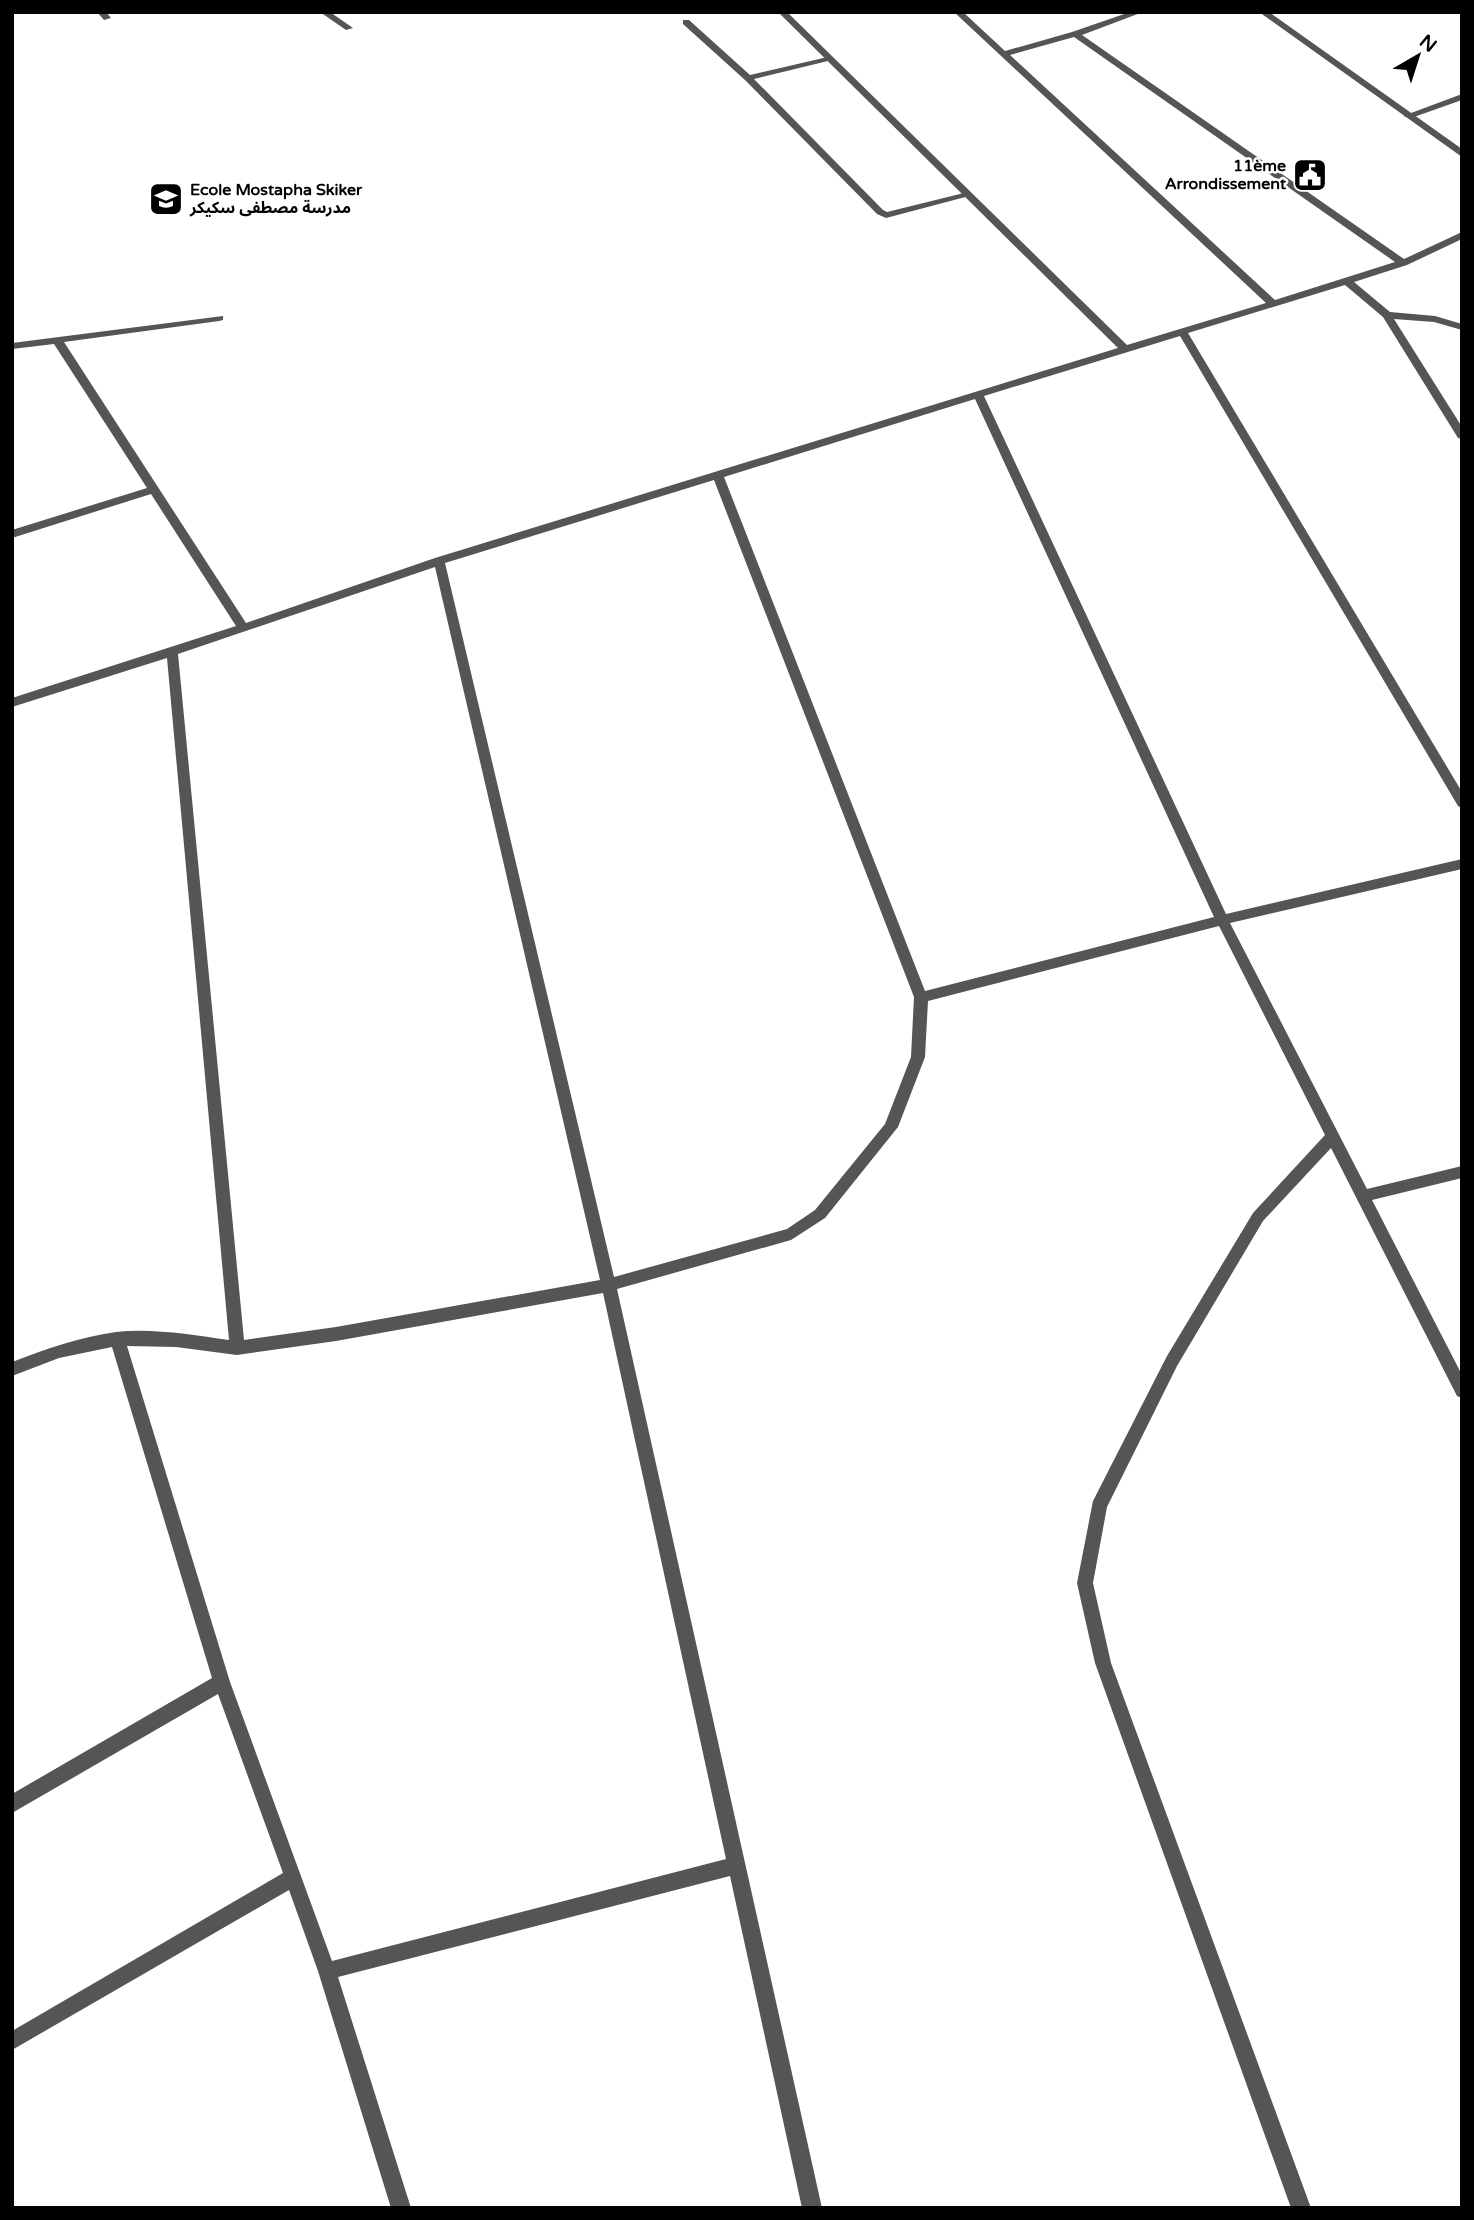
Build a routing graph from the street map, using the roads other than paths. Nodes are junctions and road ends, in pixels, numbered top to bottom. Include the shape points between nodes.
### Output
1 (324, 12) edge
2 (782, 12) edge
3 (958, 12) edge
4 (1139, 12) edge
5 (1263, 12) edge
6 (686, 22) dead end
7 (349, 28) dead end
8 (1075, 34) junction
9 (1004, 54) junction
10 (829, 58) junction
11 (748, 78) junction
12 (1462, 97) edge
13 (1408, 116) junction
14 (1462, 154) edge
15 (968, 195) junction
16 (1462, 236) edge
17 (1403, 263) junction
18 (1347, 281) junction
19 (1272, 303) junction
20 (1387, 315) junction
21 (219, 318) dead end
22 (1462, 327) edge
23 (1182, 331) junction
24 (57, 340) junction
25 (12, 346) edge
26 (1125, 349) junction
27 (978, 396) junction
28 (1462, 436) edge
29 (718, 475) junction
30 (153, 490) junction
31 (12, 534) edge
32 (439, 561) junction
33 (243, 628) junction
34 (172, 652) junction
35 (12, 703) edge
36 (1462, 803) edge
37 (1462, 864) edge
38 (1222, 920) junction
39 (921, 997) junction
40 (1333, 1136) junction
41 (1462, 1172) edge
42 (1364, 1196) junction
43 (609, 1285) junction
44 (117, 1339) junction
45 (237, 1348) junction
46 (12, 1368) edge
47 (1462, 1391) edge
48 (222, 1682) junction
49 (12, 1804) edge
50 (734, 1866) junction
51 (293, 1877) junction
52 (327, 1971) junction
53 (12, 2041) edge
54 (401, 2208) edge
55 (812, 2208) edge
56 (1301, 2208) edge

1 - 7 street
2 - 10 street
3 - 9 street
4 - 8 street
5 - 13 street
6 - 11 street
8 - 9 street
8 - 17 street
9 - 19 street
10 - 11 street
10 - 15 street
11 - 15 street via 886,215
12 - 13 street
13 - 14 street
15 - 26 street
16 - 17 street
17 - 18 street
18 - 19 street
18 - 20 street
19 - 23 street
20 - 22 street via 1436,319
20 - 28 street
21 - 24 street
23 - 26 street
23 - 36 street
24 - 25 street
24 - 30 street
26 - 27 street
27 - 29 street
27 - 38 street
29 - 32 street
29 - 39 street
30 - 31 street
30 - 33 street
32 - 33 street
32 - 43 street
33 - 34 street
34 - 35 street
34 - 45 street
37 - 38 street
38 - 39 street
38 - 40 street
39 - 43 street via 918,1057 891,1127 820,1214 791,1234
40 - 42 street
40 - 56 street via 1258,1217 1172,1361 1099,1506 1085,1583 1103,1663
41 - 42 street
42 - 47 street
43 - 45 street
43 - 50 street
44 - 45 street
44 - 46 street via 59,1350
44 - 48 street
48 - 49 street
48 - 51 street
50 - 52 street
50 - 55 street
51 - 52 street
51 - 53 street
52 - 54 street

